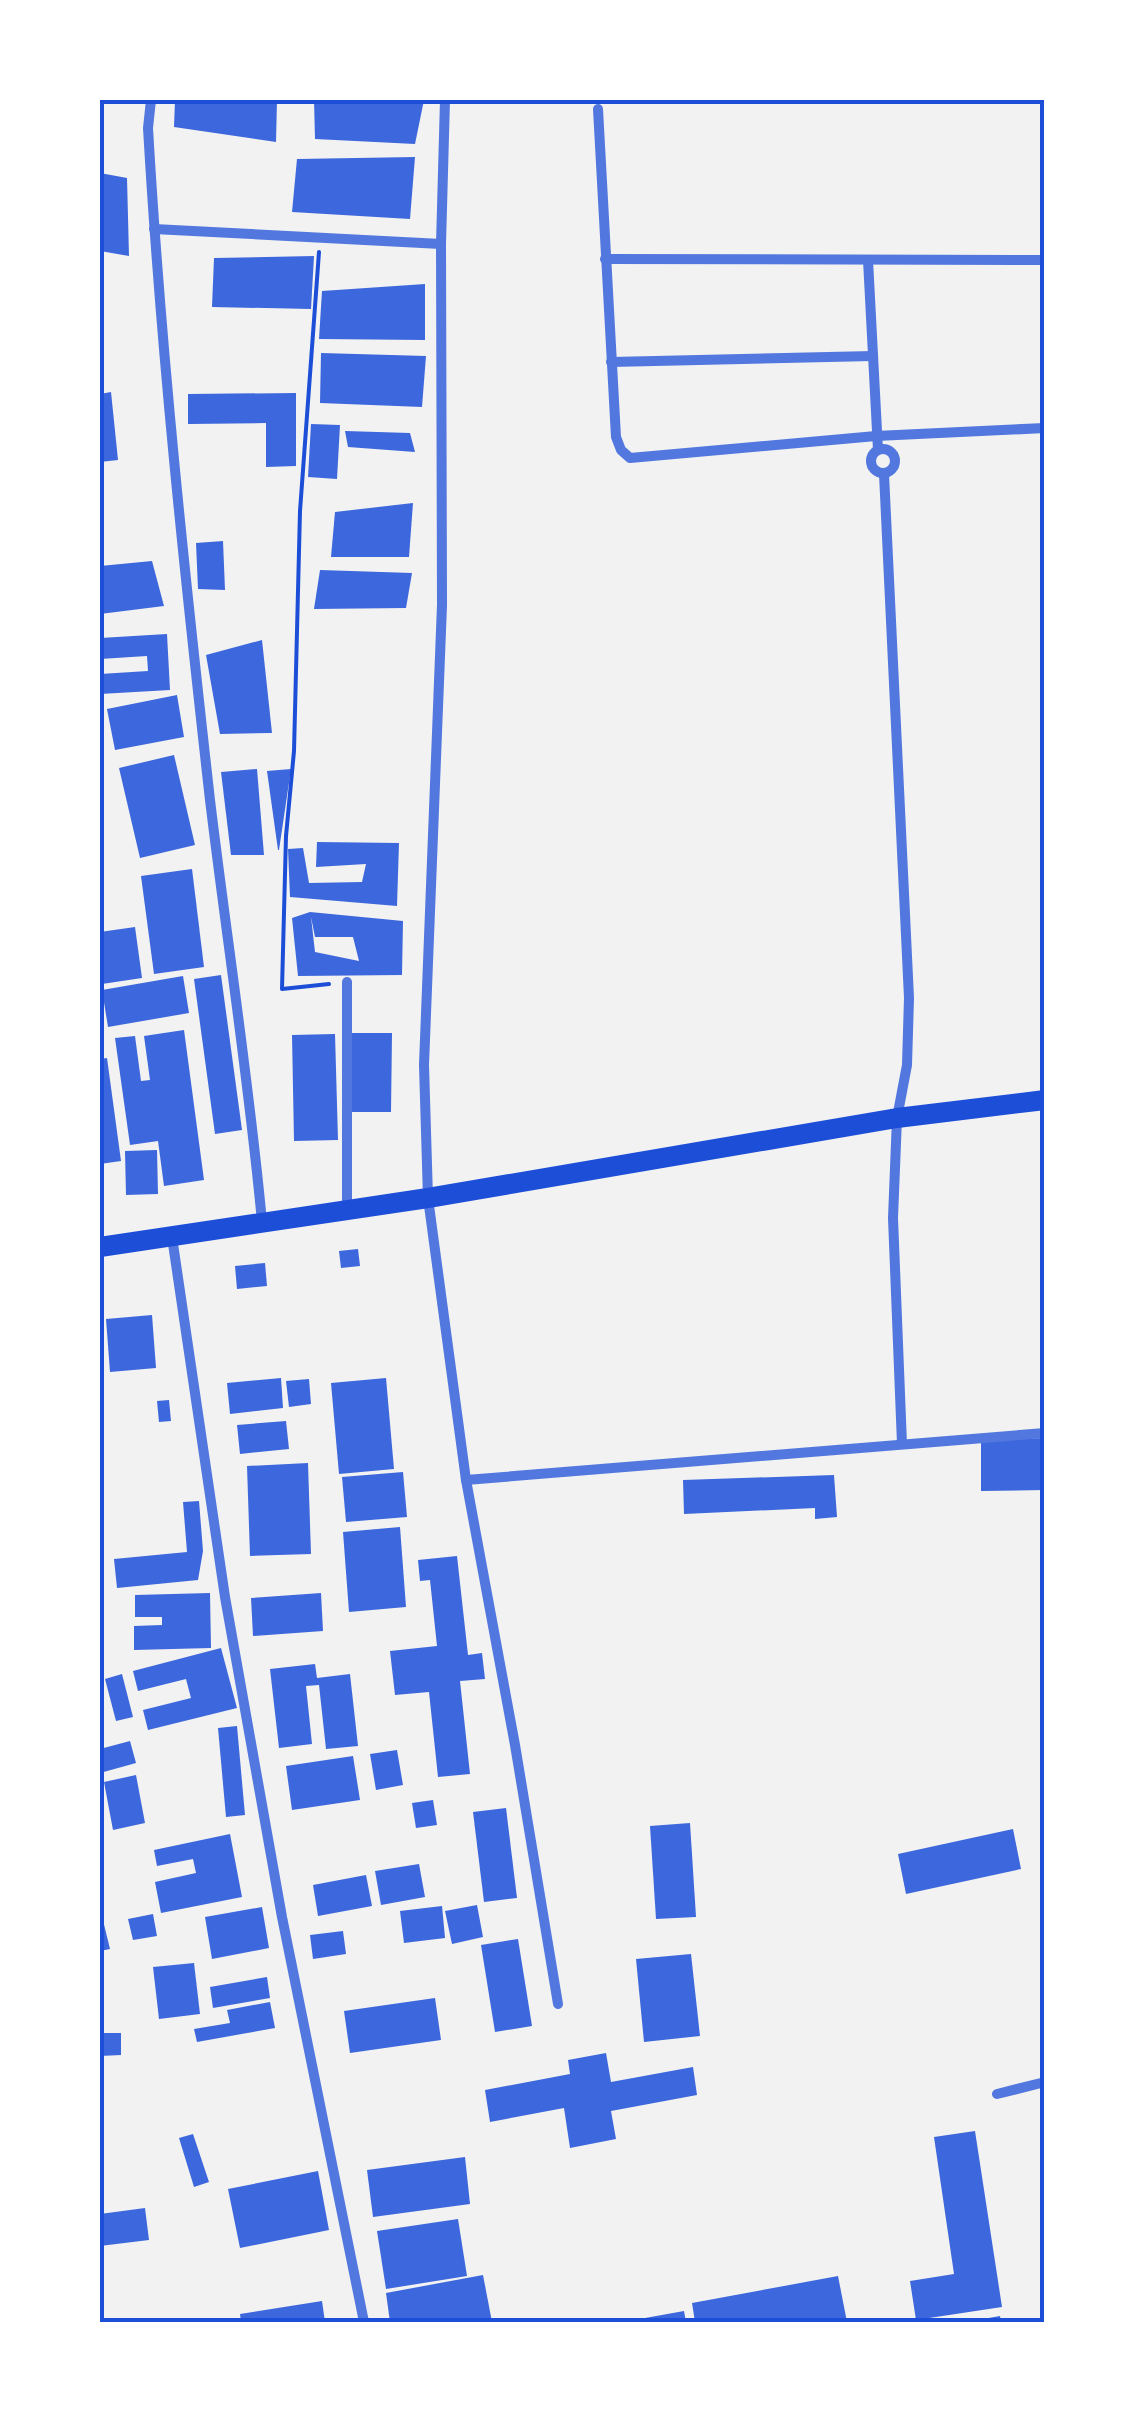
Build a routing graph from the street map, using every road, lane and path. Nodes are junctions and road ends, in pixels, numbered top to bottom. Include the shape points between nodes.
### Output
1 (151, 100) edge
2 (445, 100) edge
3 (598, 110) dead end
4 (154, 228) junction
5 (320, 238) junction
6 (441, 244) junction
7 (604, 259) junction
8 (868, 260) junction
9 (1045, 260) edge
10 (873, 356) junction
11 (611, 362) junction
12 (1045, 428) edge
13 (876, 436) junction
14 (878, 450) junction
15 (884, 474) junction
16 (347, 982) joint
17 (1045, 1100) edge
18 (897, 1118) junction
19 (428, 1198) junction
20 (347, 1210) junction
21 (262, 1222) junction
22 (172, 1236) junction
23 (100, 1248) edge
24 (1045, 1433) edge
25 (902, 1444) junction
26 (466, 1480) junction
27 (558, 2004) dead end
28 (1045, 2082) edge
29 (997, 2094) dead end
30 (364, 2322) edge

1 - 4 street
2 - 6 street
3 - 7 street
4 - 5 street
4 - 21 street via 208,784
5 - 6 street
5 - 16 path via 300,512 282,990
6 - 19 street via 442,605 424,1065
7 - 8 street
7 - 11 street
8 - 9 street
8 - 10 street
10 - 11 street
10 - 13 street
11 - 13 street via 616,437 630,458
12 - 13 street
13 - 14 street
14 - 15 street via 871,464
14 - 15 street via 890,451 896,461
15 - 18 street via 908,998 907,1065
16 - 20 street
17 - 18 main road
18 - 19 main road
18 - 25 street via 893,1218
19 - 20 main road
19 - 26 street
20 - 21 main road
21 - 22 main road
22 - 23 main road
22 - 30 street via 225,1597
24 - 25 street
25 - 26 street
26 - 27 street
28 - 29 street

